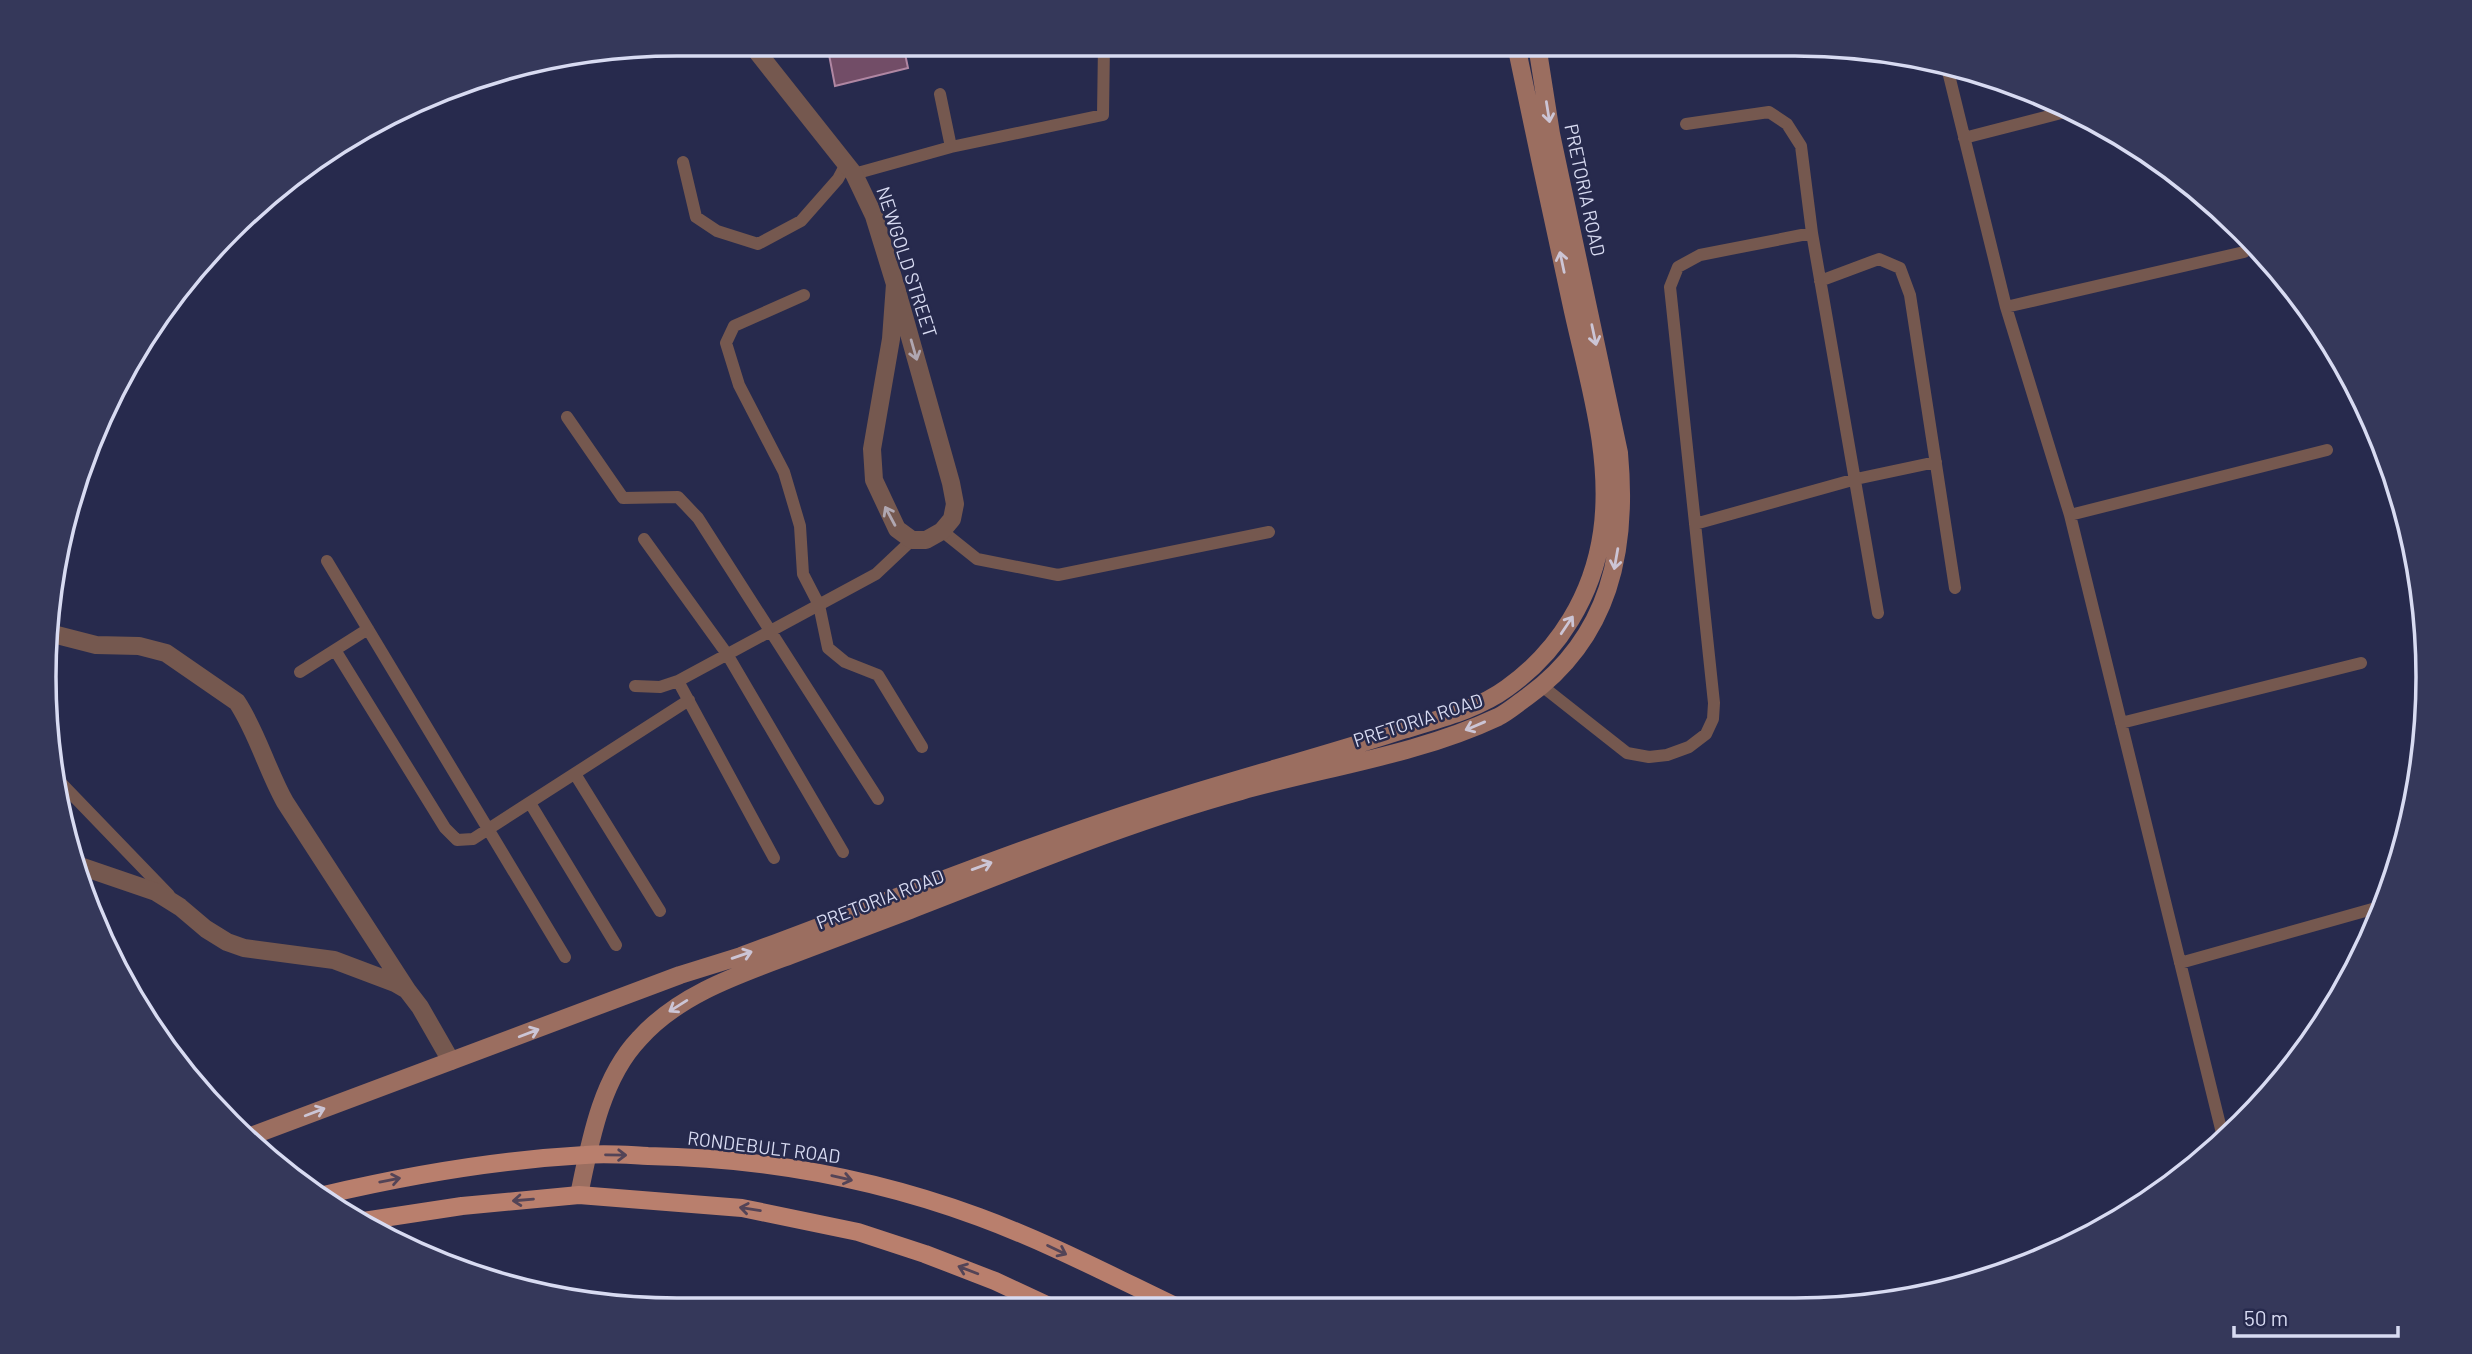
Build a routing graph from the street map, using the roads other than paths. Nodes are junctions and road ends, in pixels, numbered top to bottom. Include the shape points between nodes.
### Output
1 (761, 56) edge
2 (1104, 56) edge
3 (1518, 56) edge
4 (1539, 56) edge
5 (1949, 75) edge
6 (940, 94) dead end
7 (2057, 114) edge
8 (1686, 124) dead end
9 (1964, 138) junction
10 (951, 147) junction
11 (683, 163) dead end
12 (850, 169) junction
13 (1812, 233) junction
14 (2244, 252) dead end
15 (1820, 281) junction
16 (895, 284) junction
17 (804, 295) dead end
18 (2007, 307) junction
19 (567, 417) dead end
20 (2327, 450) dead end
21 (1936, 462) junction
22 (1856, 479) junction
23 (2070, 515) junction
24 (1695, 523) junction
25 (942, 531) junction
26 (1269, 532) dead end
27 (644, 539) dead end
28 (912, 540) junction
29 (327, 561) dead end
30 (1955, 588) dead end
31 (819, 605) junction
32 (1878, 613) dead end
33 (368, 629) junction
34 (771, 631) junction
35 (57, 635) edge
36 (1552, 647) junction
37 (335, 650) junction
38 (727, 654) junction
39 (1566, 661) junction
40 (2361, 663) dead end
41 (300, 672) dead end
42 (678, 681) junction
43 (635, 686) dead end
44 (1542, 686) junction
45 (689, 701) junction
46 (2121, 723) junction
47 (922, 747) dead end
48 (575, 774) junction
49 (66, 789) edge
50 (878, 799) dead end
51 (530, 803) junction
52 (488, 830) junction
53 (843, 852) dead end
54 (774, 858) dead end
55 (1012, 863) junction
56 (86, 868) edge
57 (180, 907) junction
58 (2371, 909) edge
59 (660, 911) dead end
60 (616, 945) dead end
61 (782, 949) junction
62 (565, 957) dead end
63 (2180, 963) junction
64 (407, 990) junction
65 (451, 1061) junction
66 (2221, 1128) edge
67 (257, 1134) edge
68 (587, 1154) junction
69 (332, 1193) edge
70 (579, 1195) junction
71 (374, 1219) edge
72 (1032, 1298) edge
73 (1158, 1298) edge

1 - 12 street, NEWGOLD STREET
2 - 10 lane via 1103,115
36 -> 3 street, PRETORIA ROAD via 1578,608 1592,573 1605,488 1598,427
4 -> 39 street, PRETORIA ROAD via 1619,453 1622,490 1613,576 1594,620
5 - 9 lane
6 - 10 lane
7 - 9 lane
8 - 13 lane via 1769,112 1787,124 1801,146
9 - 18 lane
10 - 12 lane
11 - 12 lane via 696,216 717,231 758,244 801,221
12 - 16 street, NEWGOLD STREET via 874,216
13 - 15 lane
13 - 24 lane via 1700,255 1678,267 1670,287
14 - 18 lane
15 - 21 lane via 1879,259 1900,268 1910,295
15 - 22 lane
16 -> 25 street, NEWGOLD STREET via 955,505 952,519
28 -> 16 street via 897,530 874,480 872,449 891,339
17 - 31 lane via 734,326 726,343 739,385 784,472 800,526 803,574
18 - 23 lane
19 - 34 lane via 623,498 678,498 698,518
20 - 23 lane
21 - 22 lane
21 - 30 lane
22 - 24 lane
22 - 32 lane
23 - 46 lane
24 - 44 lane via 1714,703 1706,734 1667,755 1628,753
25 - 26 lane via 977,559 1058,575
25 - 28 street via 926,540
27 - 38 lane
28 - 31 lane via 876,574
29 - 33 lane
31 - 34 lane
31 - 47 lane via 828,648 845,662 878,674
33 - 37 lane
33 - 52 lane
34 - 38 lane
34 - 50 lane
35 - 64 street via 166,653 237,702 285,802
36 - 39 street
36 - 55 street, PRETORIA ROAD via 1505,690 1479,704 1175,799
37 - 41 lane
37 - 52 lane via 445,828 457,840 473,839
38 - 42 lane
38 - 53 lane
39 - 44 street, PRETORIA ROAD
40 - 46 lane
42 - 43 lane via 660,687
42 - 45 lane
44 -> 55 street, PRETORIA ROAD via 1501,715 1461,732 1241,791
45 - 48 lane
45 - 54 lane
46 - 63 lane
48 - 51 lane
48 - 59 lane
49 - 57 lane
51 - 52 lane
51 - 60 lane
52 - 62 lane
55 - 61 street, PRETORIA ROAD
56 - 57 street via 156,892
57 - 64 street via 206,929 244,948 334,960
58 - 63 lane
65 -> 61 street via 680,975
61 -> 68 street via 661,1016 636,1041 602,1104
63 - 66 lane
64 - 65 street
67 -> 65 street
69 -> 68 main road, RONDEBULT ROAD via 439,1171
68 - 70 street
68 -> 73 main road, RONDEBULT ROAD via 746,1162 889,1188 1041,1242
70 -> 71 main road
72 -> 70 main road via 858,1232 742,1208

